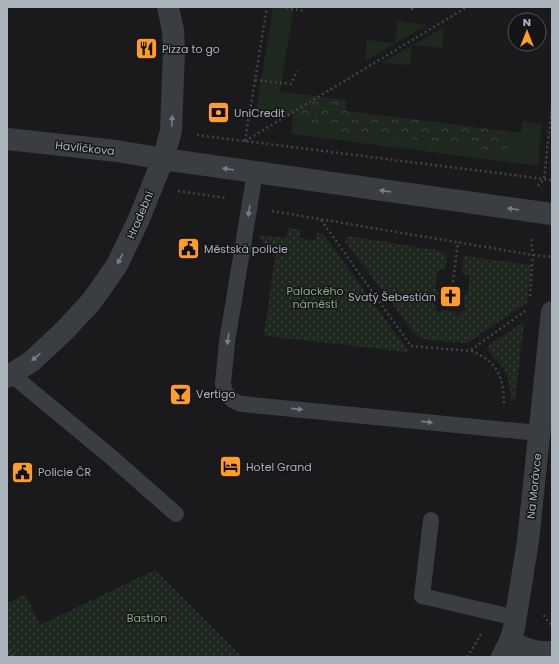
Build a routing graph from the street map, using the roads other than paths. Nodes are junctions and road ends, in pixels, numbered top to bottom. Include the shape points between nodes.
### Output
1 (168, 7) edge
2 (7, 139) edge
3 (163, 159) junction
4 (255, 173) junction
5 (552, 214) edge
6 (552, 312) edge
7 (9, 376) edge
8 (539, 433) junction
9 (176, 514) dead end
10 (431, 520) dead end
11 (516, 618) junction
12 (506, 649) edge
13 (552, 652) edge

3 -> 1 street, Hradební via 171,131 174,50
2 - 3 street, Havlíčkova
4 -> 3 street
3 -> 7 street, Hradební via 124,251 99,291 50,345
5 -> 4 street
4 -> 8 lane via 227,342 223,388 231,399 242,404
6 - 8 street, Na Morávce
7 - 9 lane via 110,456
8 - 11 street, Na Morávce via 528,541
10 - 11 lane via 422,596
11 - 12 street, Na Morávce
12 - 13 street

